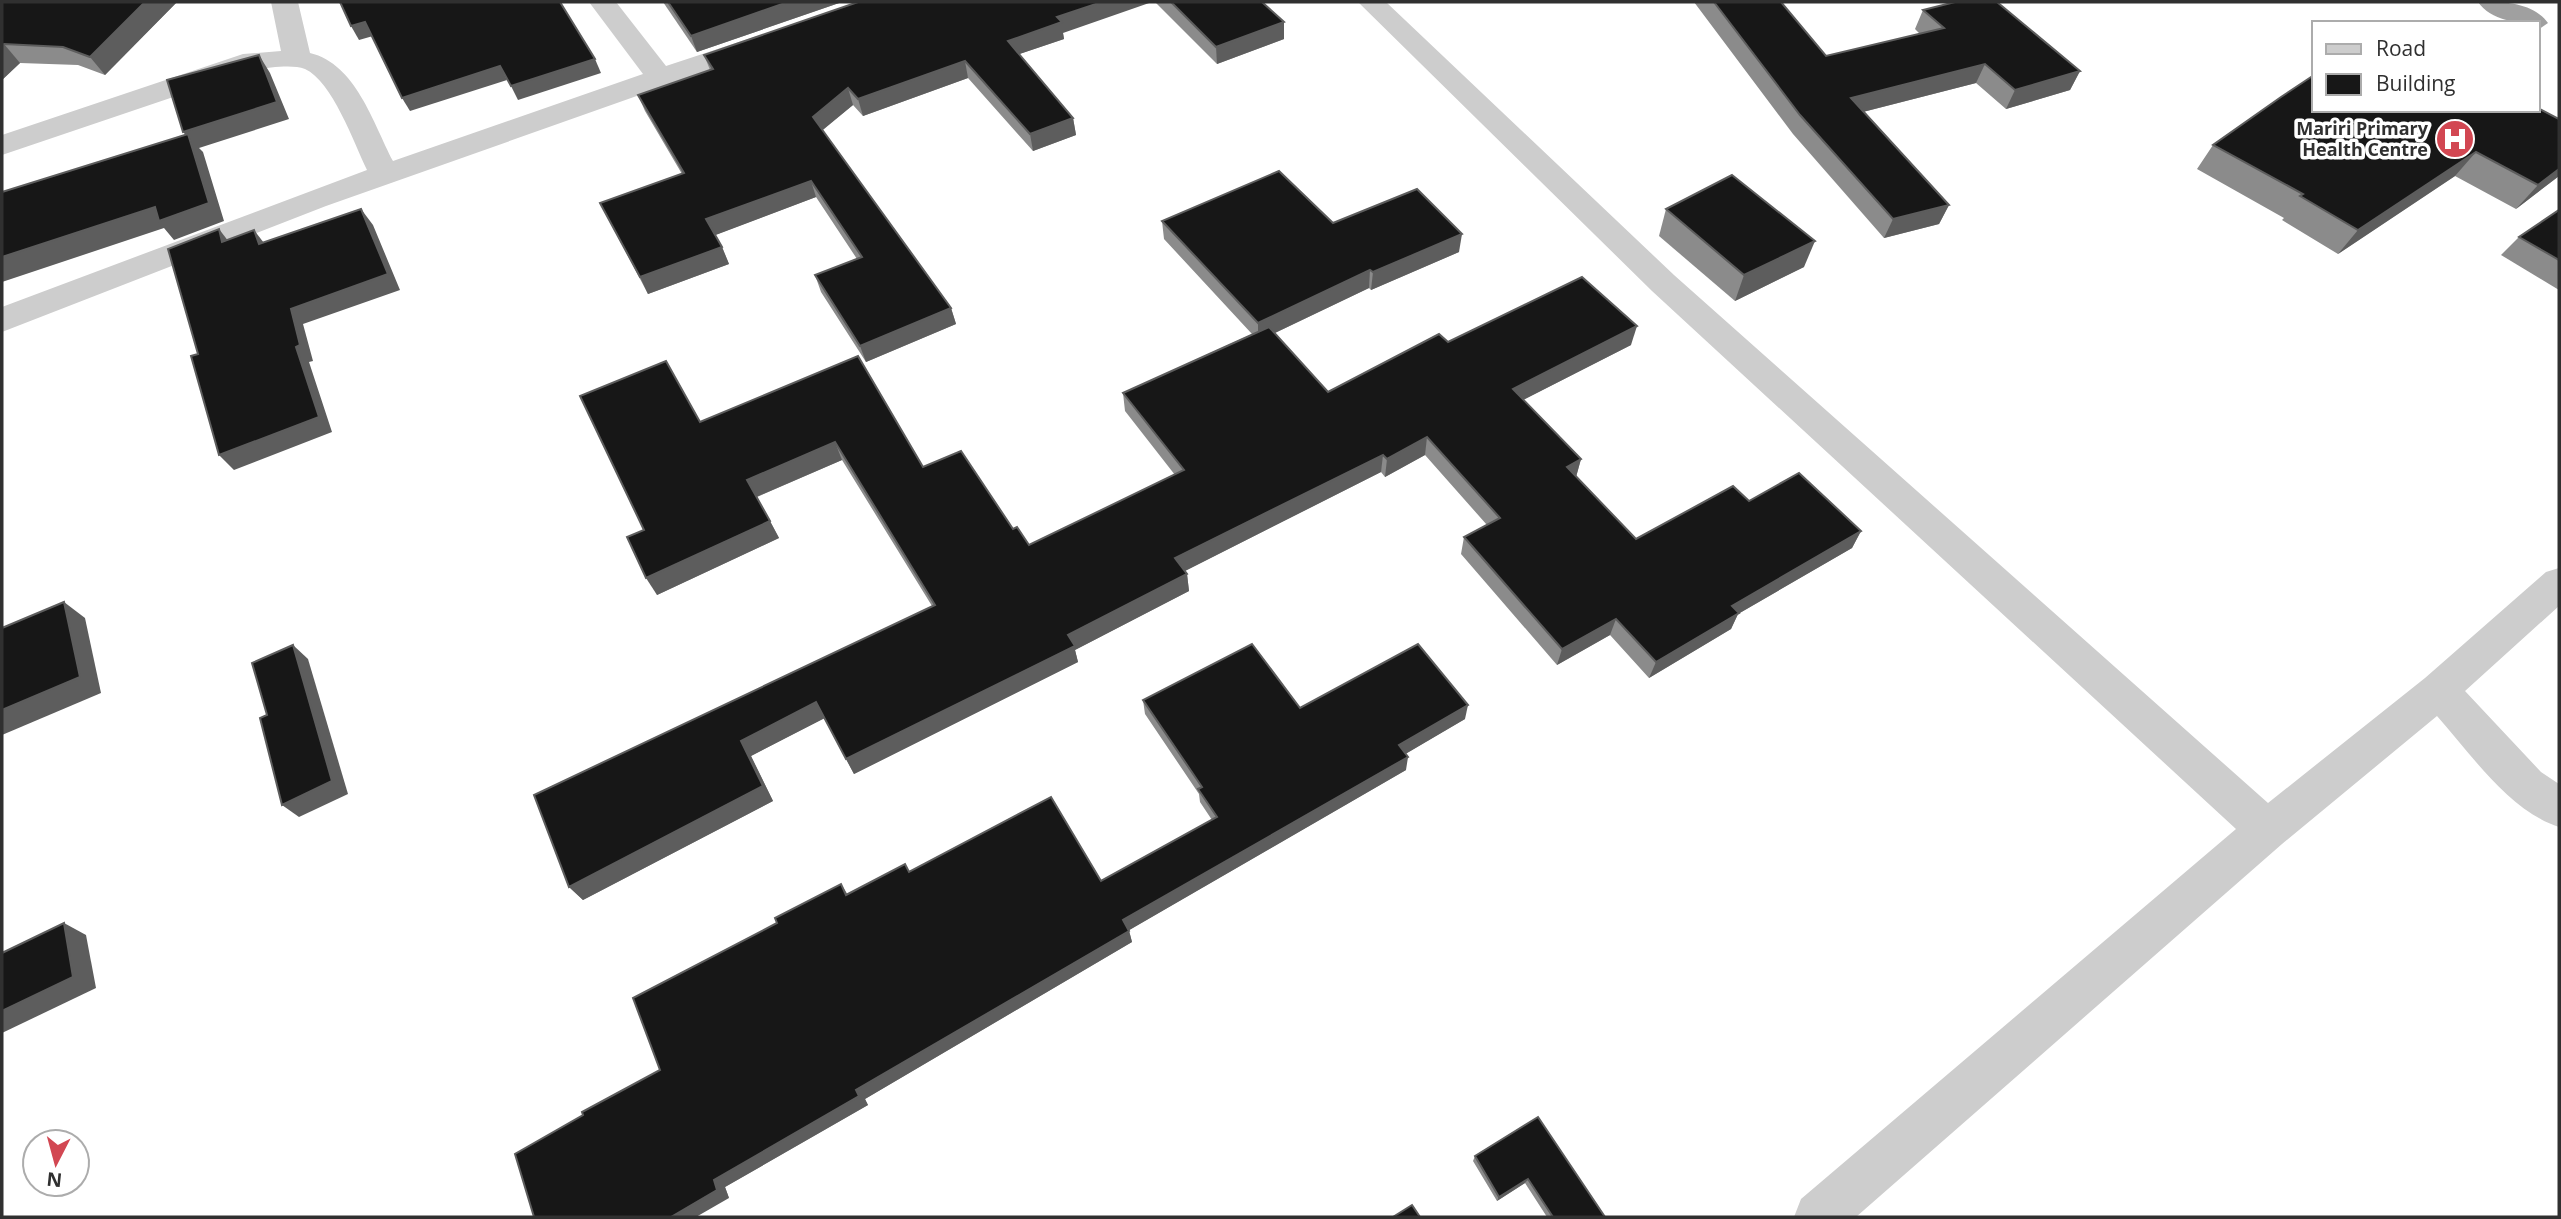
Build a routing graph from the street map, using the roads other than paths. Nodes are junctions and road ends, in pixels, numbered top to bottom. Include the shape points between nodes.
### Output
1 (285, 2) edge
2 (601, 2) edge
3 (1371, 2) edge
4 (2492, 2) edge
5 (2530, 21) edge
6 (2540, 26) edge
7 (786, 34) edge
8 (2559, 35) edge
9 (297, 59) junction
10 (661, 79) junction
11 (2, 145) edge
12 (385, 175) junction
13 (2, 320) edge
14 (2559, 583) edge
15 (2439, 690) junction
16 (2559, 808) edge
17 (2267, 830) junction
18 (1819, 1217) edge

1 - 9 street
2 - 10 street
3 - 17 street via 1663,283
4 - 5 highway
6 - 8 highway
7 - 10 street
9 - 11 street via 253,60
9 - 12 street via 315,62 335,79
10 - 12 street
12 - 13 street
14 - 15 street
15 - 16 street via 2526,785
15 - 17 street
17 - 18 street

